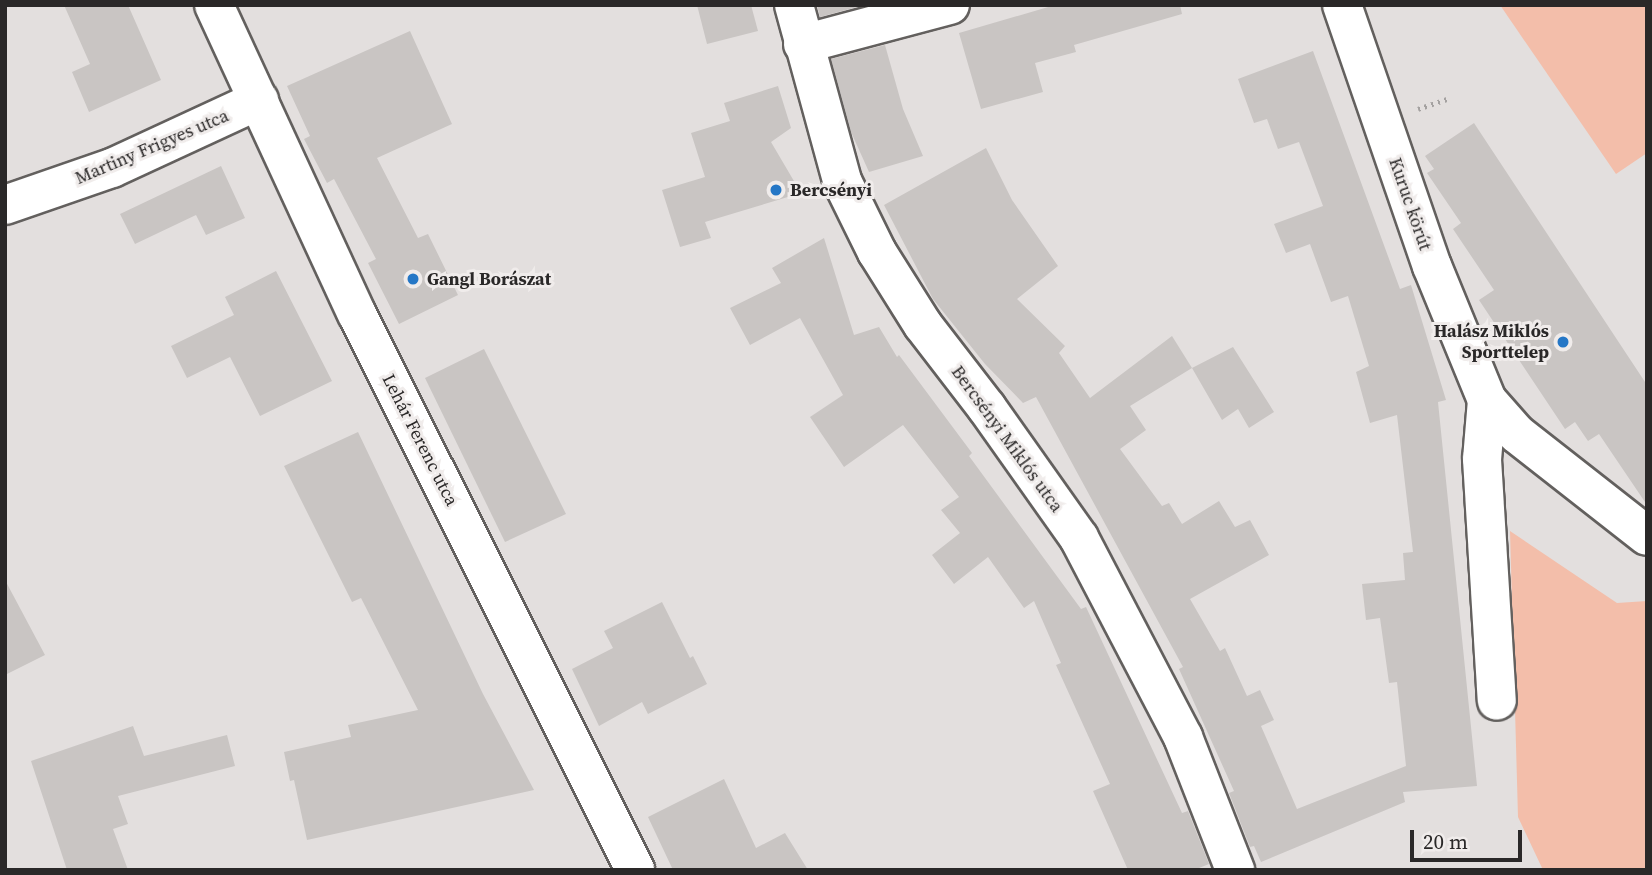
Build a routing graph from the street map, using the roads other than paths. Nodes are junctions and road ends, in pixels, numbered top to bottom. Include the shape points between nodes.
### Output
1 (214, 5) edge
2 (794, 5) edge
3 (950, 5) edge
4 (1342, 5) edge
5 (803, 44) junction
6 (259, 100) junction
7 (5, 205) edge
8 (1487, 400) junction
9 (1647, 536) edge
10 (1497, 701) dead end
11 (635, 870) edge
12 (1235, 870) edge

1 - 6 street, Lehár Ferenc utca
2 - 5 street, Bercsényi Miklós utca
3 - 5 street
4 - 8 street, Kuruc körút via 1432,266
5 - 12 street, Bercsényi Miklós utca via 842,181 877,252 923,325 1079,538 1183,737
6 - 7 street, Martiny Frigyes utca via 112,168
6 - 11 street, Lehár Ferenc utca via 357,314
8 - 9 street, Kuruc körút via 1517,434
8 - 10 street, Kuruc körút via 1482,459

